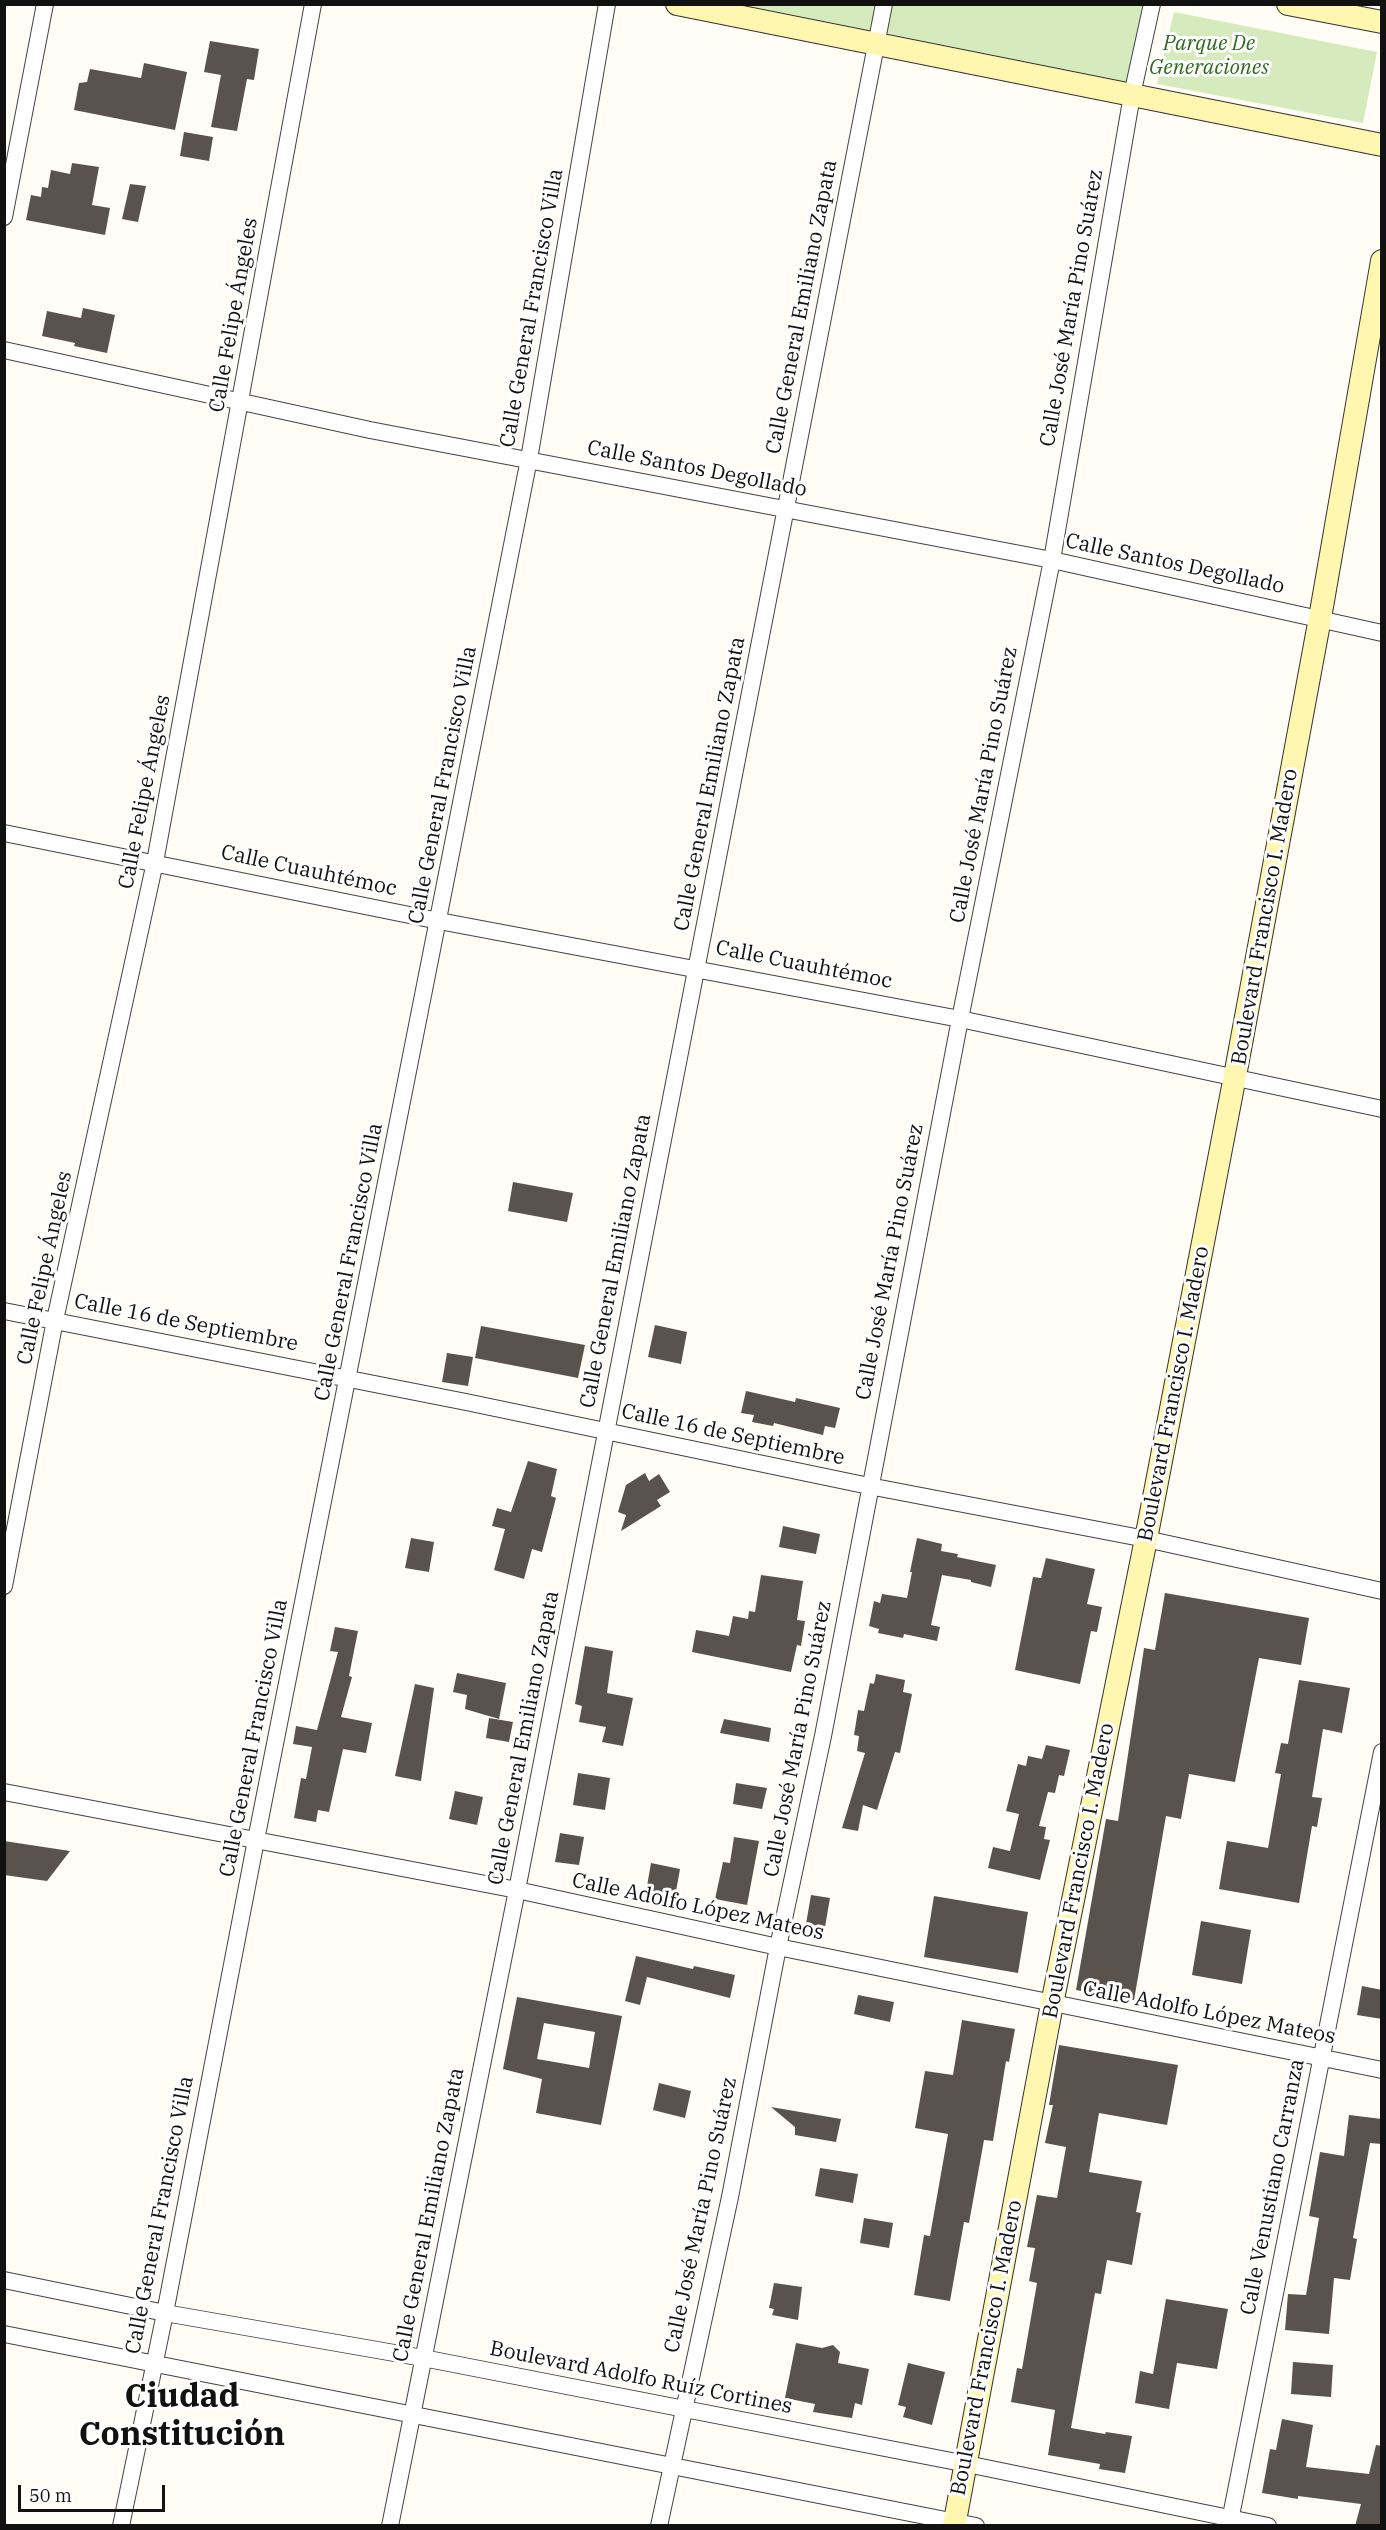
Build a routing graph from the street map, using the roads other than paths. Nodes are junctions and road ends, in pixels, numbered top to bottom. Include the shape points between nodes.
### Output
1 (45, 4) edge
2 (314, 4) edge
3 (607, 4) edge
4 (677, 4) edge
5 (884, 4) edge
6 (1152, 4) edge
7 (1288, 4) edge
8 (1382, 22) edge
9 (876, 44) junction
10 (1132, 95) junction
11 (1382, 145) edge
12 (4, 217) edge
13 (1382, 261) edge
14 (4, 350) edge
15 (241, 400) junction
16 (529, 459) junction
17 (786, 510) junction
18 (1052, 560) junction
19 (1320, 618) junction
20 (1382, 633) edge
21 (4, 833) edge
22 (155, 862) junction
23 (439, 921) junction
24 (697, 968) junction
25 (960, 1019) junction
26 (1235, 1076) junction
27 (1382, 1109) edge
28 (4, 1311) edge
29 (56, 1320) junction
30 (349, 1378) junction
31 (606, 1431) junction
32 (869, 1486) junction
33 (1146, 1539) junction
34 (4, 1586) edge
35 (1382, 1591) edge
36 (1382, 1752) edge
37 (4, 1791) edge
38 (256, 1840) junction
39 (517, 1890) junction
40 (778, 1947) junction
41 (1052, 2004) junction
42 (1321, 2058) junction
43 (1382, 2070) edge
44 (4, 2280) edge
45 (165, 2313) junction
46 (4, 2334) edge
47 (423, 2358) junction
48 (153, 2364) junction
49 (682, 2410) junction
50 (412, 2413) junction
51 (967, 2464) junction
52 (672, 2465) junction
53 (1230, 2522) edge
54 (962, 2524) edge
55 (121, 2526) edge
56 (390, 2526) edge
57 (659, 2526) edge
58 (1268, 2526) edge

1 - 12 street
2 - 15 street, Calle Felipe Ángeles
3 - 16 street, Calle General Francisco Villa
4 - 9 street
5 - 9 street, Calle General Emiliano Zapata
6 - 10 street, Calle José María Pino Suárez
7 - 8 street
9 - 10 street
9 - 17 street, Calle General Emiliano Zapata
10 - 11 street
10 - 18 street, Calle José María Pino Suárez
13 - 19 street, Boulevard Francisco I. Madero
14 - 15 street, Calle Santos Degollado
15 - 16 street, Calle Santos Degollado via 370,430
15 - 22 street, Calle Felipe Ángeles
16 - 17 street, Calle Santos Degollado
16 - 23 street, Calle General Francisco Villa
17 - 18 street, Calle Santos Degollado
17 - 24 street, Calle General Emiliano Zapata
18 - 19 street, Calle Santos Degollado
18 - 25 street, Calle José María Pino Suárez
19 - 20 street, Calle Santos Degollado
19 - 26 street, Boulevard Francisco I. Madero
21 - 22 street, Calle Cuauhtémoc
22 - 23 street, Calle Cuauhtémoc
22 - 29 street, Calle Felipe Ángeles
23 - 24 street, Calle Cuauhtémoc
23 - 30 street, Calle General Francisco Villa
24 - 25 street, Calle Cuauhtémoc
24 - 31 street, Calle General Emiliano Zapata
25 - 26 street, Calle Cuauhtémoc
25 - 32 street, Calle José María Pino Suárez
26 - 27 street, Calle Cuauhtémoc
26 - 33 street, Boulevard Francisco I. Madero
28 - 29 street, Calle 16 de Septiembre
29 - 30 street, Calle 16 de Septiembre
29 - 34 street, Calle Felipe Ángeles
30 - 31 street, Calle 16 de Septiembre
30 - 38 street, Calle General Francisco Villa
31 - 32 street, Calle 16 de Septiembre
31 - 39 street, Calle General Emiliano Zapata
32 - 33 street, Calle 16 de Septiembre
32 - 40 street, Calle José María Pino Suárez via 823,1736
33 - 35 street, Calle 16 de Septiembre
33 - 41 street, Boulevard Francisco I. Madero
36 - 42 street, Calle Venustiano Carranza
37 - 38 street, Calle Adolfo López Mateos
38 - 39 street, Calle Adolfo López Mateos
38 - 45 street, Calle General Francisco Villa
39 - 40 street, Calle Adolfo López Mateos
39 - 47 street, Calle General Emiliano Zapata
40 - 41 street, Calle Adolfo López Mateos
40 - 49 street, Calle José María Pino Suárez via 730,2196
41 - 42 street, Calle Adolfo López Mateos
41 - 51 street, Boulevard Francisco I. Madero
42 - 43 street, Calle Adolfo López Mateos
42 - 53 street, Calle Venustiano Carranza
44 - 45 street, Boulevard Adolfo Ruíz Cortines
45 - 47 street, Boulevard Adolfo Ruíz Cortines
45 - 48 street, Calle General Francisco Villa
46 - 48 street
47 - 49 street, Boulevard Adolfo Ruíz Cortines
47 - 50 street, Calle General Emiliano Zapata
48 - 50 street
48 - 55 street, Calle General Francisco Villa
49 - 51 street, Boulevard Adolfo Ruíz Cortines
49 - 52 street, Calle José María Pino Suárez
50 - 52 street
50 - 56 street, Calle General Emiliano Zapata
51 - 53 street, Boulevard Adolfo Ruíz Cortines
51 - 54 street, Boulevard Francisco I. Madero
52 - 54 street
52 - 57 street, Calle José María Pino Suárez
53 - 58 street, Boulevard Adolfo Ruíz Cortines

